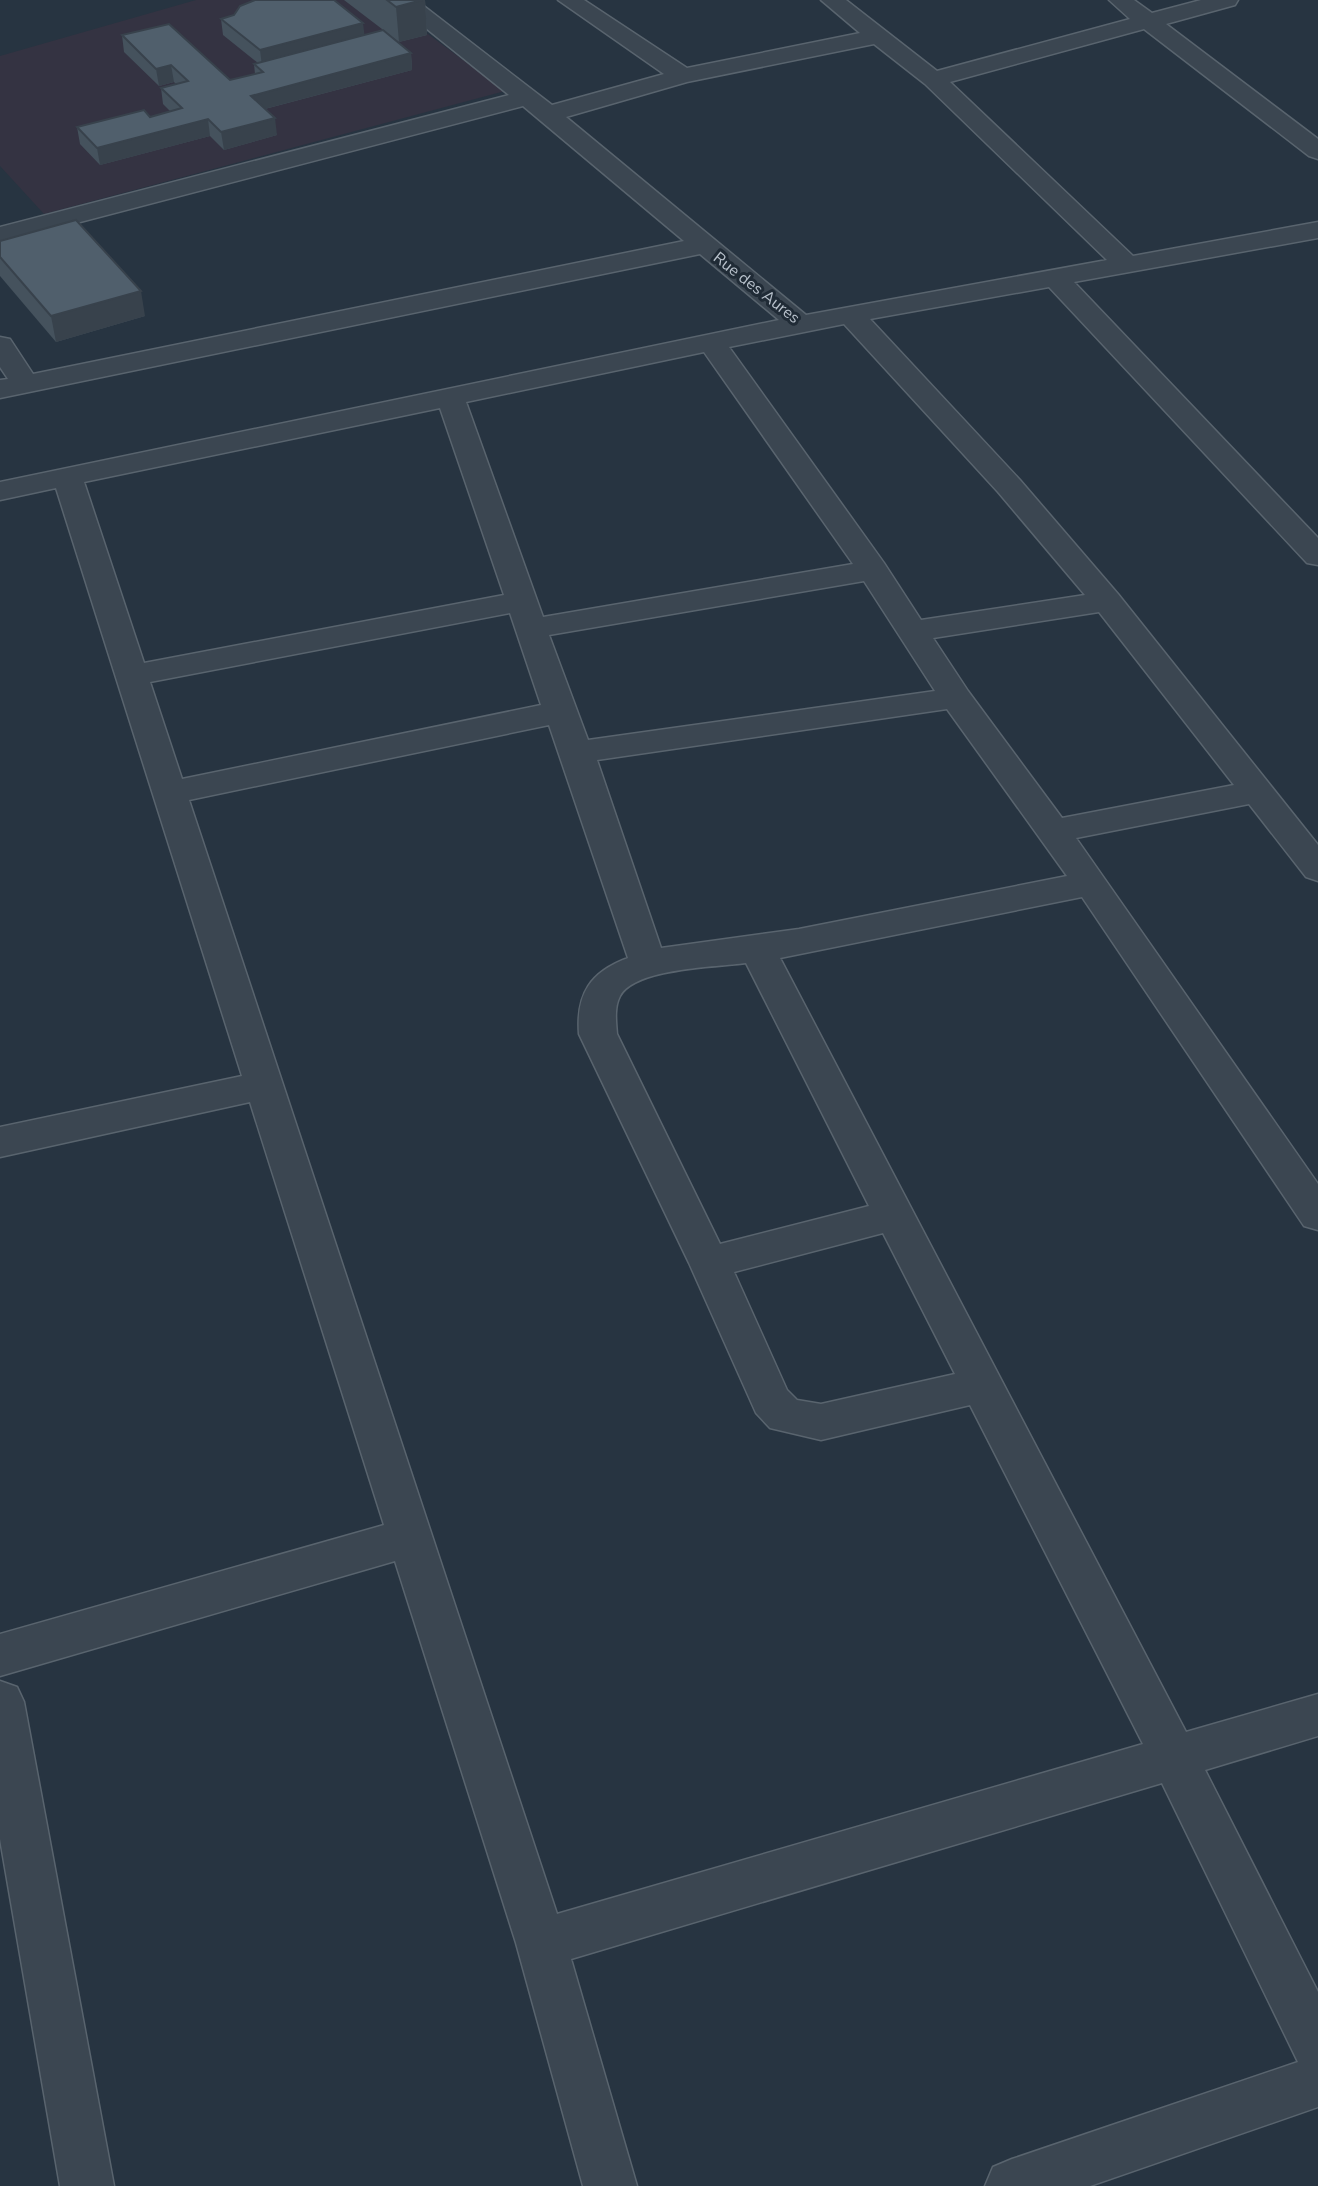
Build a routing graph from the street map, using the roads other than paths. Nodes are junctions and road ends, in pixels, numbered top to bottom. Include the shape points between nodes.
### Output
1 (402, 0) edge
2 (569, 0) edge
3 (832, 0) edge
4 (1120, 0) edge
5 (1227, 0) edge
6 (1149, 21) junction
7 (880, 36) junction
8 (684, 76) junction
9 (933, 79) junction
10 (527, 98) junction
11 (548, 114) junction
12 (1318, 151) edge
13 (1318, 230) edge
14 (0, 235) edge
15 (703, 245) junction
16 (1128, 265) junction
17 (1055, 278) junction
18 (851, 315) junction
19 (800, 324) junction
20 (710, 341) junction
21 (0, 345) edge
22 (12, 386) edge
23 (450, 396) junction
24 (68, 477) junction
25 (0, 491) edge
26 (1318, 556) edge
27 (873, 570) junction
28 (1107, 601) junction
29 (527, 615) junction
30 (913, 631) junction
31 (132, 675) junction
32 (956, 698) junction
33 (560, 712) junction
34 (577, 752) junction
35 (1255, 792) junction
36 (170, 793) junction
37 (1053, 831) junction
38 (1318, 869) edge
39 (1091, 883) junction
40 (757, 949) junction
41 (648, 964) junction
42 (264, 1085) junction
43 (0, 1142) edge
44 (894, 1215) junction
45 (1318, 1215) edge
46 (709, 1263) junction
47 (982, 1385) junction
48 (410, 1537) junction
49 (0, 1655) edge
50 (0, 1702) edge
51 (1318, 1715) edge
52 (1174, 1758) junction
53 (541, 1943) junction
54 (1318, 2047) edge
55 (1318, 2081) edge
56 (87, 2186) edge
57 (610, 2186) edge
58 (1012, 2186) edge

1 - 10 street, Rue des Aures
2 - 8 street
3 - 7 street
4 - 6 street
5 - 6 street
6 - 9 street
6 - 12 street
7 - 8 street
7 - 9 street
8 - 11 street
9 - 16 street
10 - 11 street, Rue des Aures
10 - 14 street
11 - 15 street, Rue des Aures
13 - 16 street, Rue des Aures
15 - 19 street, Rue des Aures
15 - 22 street
16 - 17 street, Rue des Aures
17 - 18 street, Rue des Aures
17 - 26 street
18 - 19 street, Rue des Aures
18 - 28 street via 1009,486
19 - 20 street
20 - 23 street
20 - 27 street
21 - 22 street
23 - 24 street
23 - 29 street
24 - 25 street
24 - 31 street
27 - 29 street
27 - 30 street
28 - 30 street
28 - 35 street
29 - 31 street
29 - 33 street
30 - 32 street
31 - 36 street
32 - 34 street
32 - 37 street
33 - 34 street
33 - 36 street
34 - 41 street
35 - 37 street
35 - 38 street
36 - 42 street
37 - 39 street
39 - 40 street
39 - 45 street
40 - 41 street
40 - 44 street
41 - 46 street via 612,981 596,1015 598,1034
42 - 43 street
42 - 48 street
44 - 46 street
44 - 47 street
46 - 47 street via 771,1401 785,1416 821,1422
47 - 52 street
48 - 49 street
48 - 53 street
50 - 56 street
51 - 52 street
52 - 53 street
52 - 54 street
53 - 57 street
55 - 58 street

